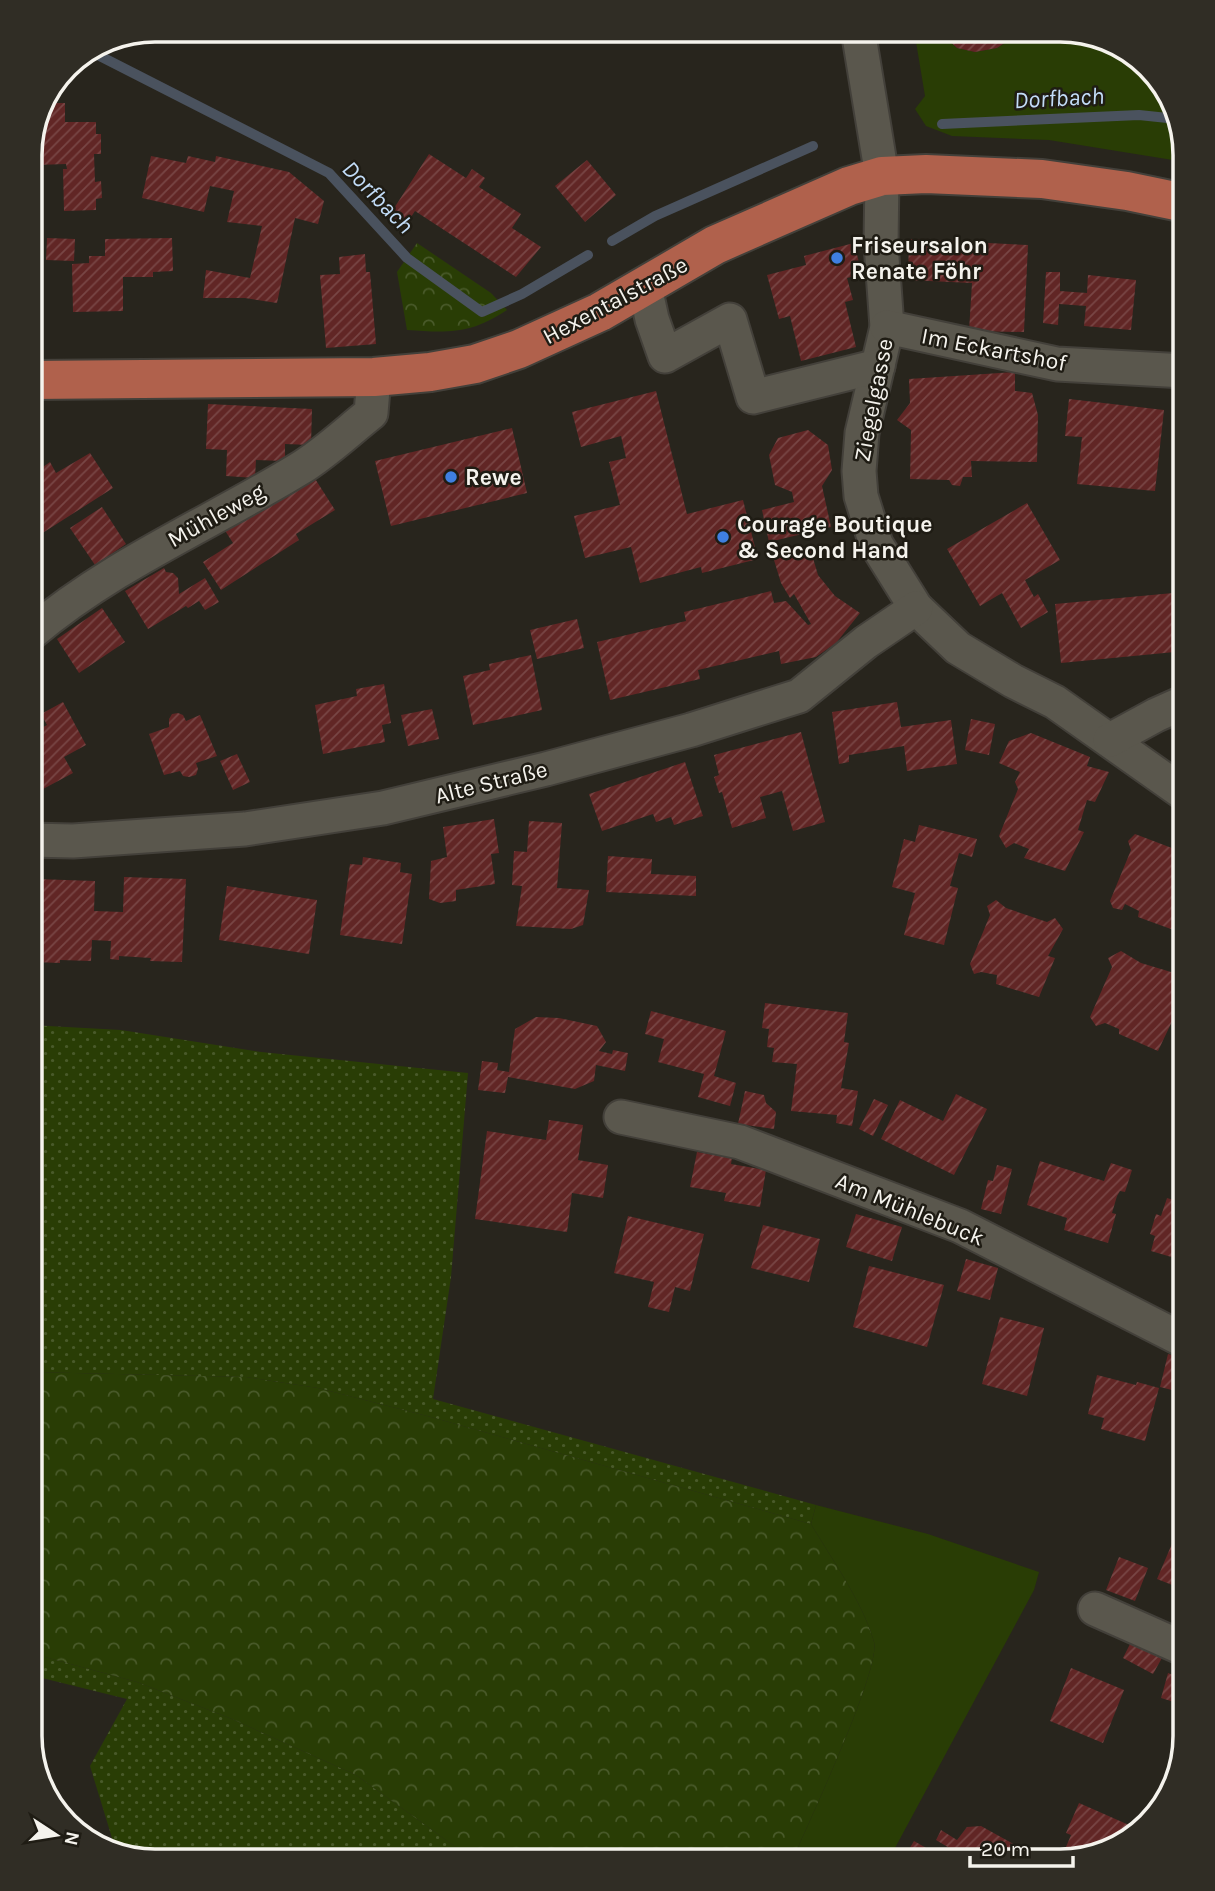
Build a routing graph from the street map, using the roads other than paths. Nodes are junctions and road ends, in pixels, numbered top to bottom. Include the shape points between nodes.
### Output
1 (860, 42) edge
2 (882, 176) junction
3 (1173, 201) edge
4 (645, 287) junction
5 (887, 327) junction
6 (878, 366) junction
7 (1173, 370) edge
8 (374, 377) junction
9 (42, 380) edge
10 (916, 608) junction
11 (42, 624) edge
12 (1173, 707) edge
13 (1110, 740) junction
14 (1173, 785) edge
15 (42, 841) edge
16 (621, 1117) dead end
17 (1173, 1335) edge
18 (1095, 1609) dead end
19 (1173, 1644) edge

1 - 2 street, Ziegelgasse
2 - 3 main road, Hexentalstraße via 1042,179
2 - 4 main road, Hexentalstraße via 849,186 715,246
2 - 5 street, Ziegelgasse
4 - 6 street via 665,356 730,320 752,397
4 - 8 main road, Hexentalstraße via 548,337 475,364
5 - 6 street, Ziegelgasse
5 - 7 street, Im Eckartshof via 1057,364
6 - 10 street, Ziegelgasse via 862,433 861,496 879,550
8 - 9 main road, Hexentalstraße
8 - 11 street, Mühleweg via 371,413 301,468 141,556
10 - 13 street, Ziegelgasse via 958,648 1055,702
10 - 15 street, Alte Straße via 799,696 546,769 383,808 244,829
12 - 13 street
13 - 14 street
16 - 17 street, Am Mühlebuck via 740,1142 960,1226
18 - 19 street

